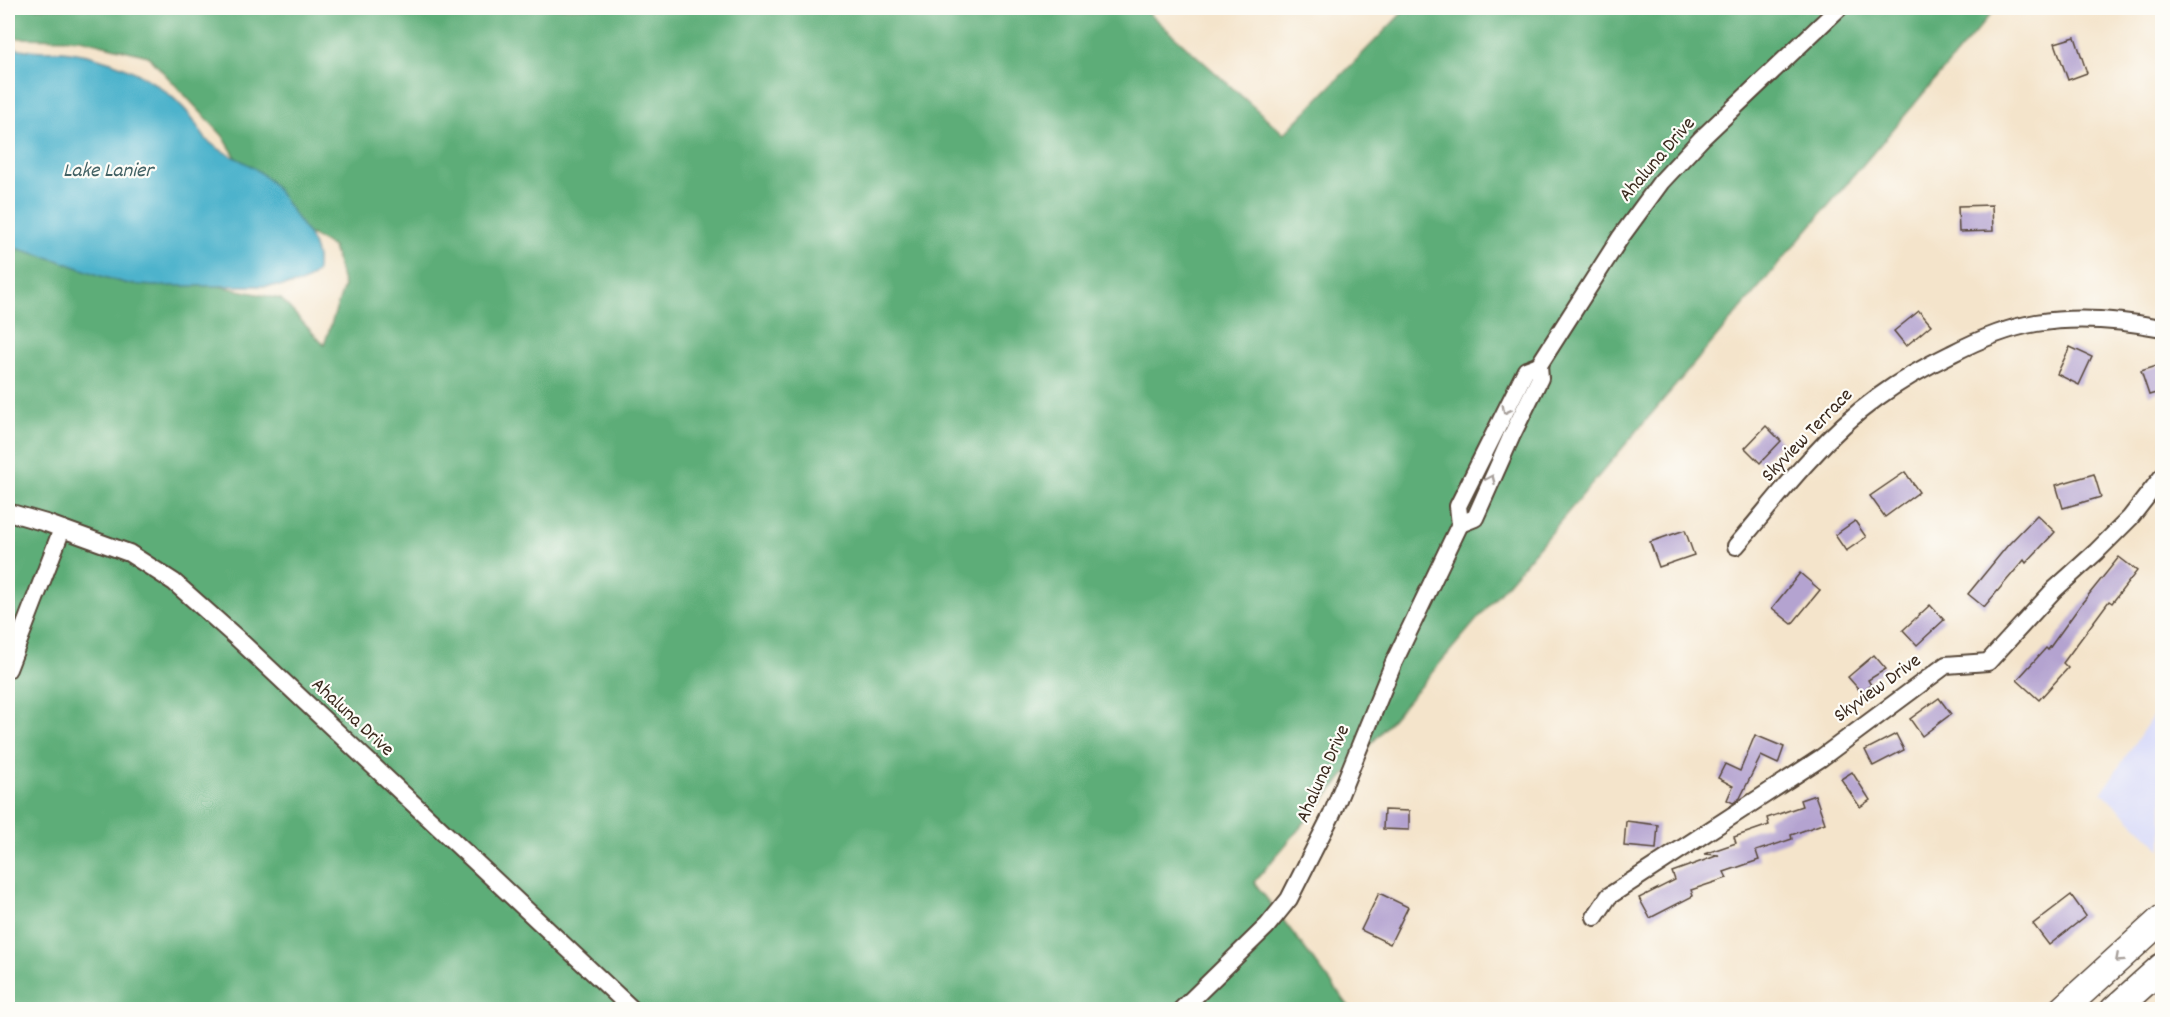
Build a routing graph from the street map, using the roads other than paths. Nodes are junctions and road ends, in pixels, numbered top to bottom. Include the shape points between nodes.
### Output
1 (1839, 8) edge
2 (2163, 328) edge
3 (2163, 477) edge
4 (8, 512) edge
5 (62, 529) junction
6 (1736, 546) dead end
7 (8, 669) edge
8 (1595, 917) dead end
9 (2163, 919) edge
10 (2163, 967) edge
11 (633, 1010) edge
12 (1181, 1010) edge
13 (2062, 1010) edge
14 (2114, 1010) edge

1 - 12 street, Ahaluna Drive via 1702,138 1661,182 1620,238 1539,365 1540,378 1475,518 1460,524 1394,662 1332,814 1289,899 1267,926
2 - 6 street, Skyview Terrace via 2098,319 2036,323 1981,339 1927,365 1843,425
3 - 8 street, Skyview Drive via 2130,518 2054,590 1988,662 1947,665 1821,758 1609,896
4 - 5 street, Ahaluna Drive
5 - 7 street
5 - 11 street, Ahaluna Drive via 129,554 174,582
9 -> 13 main road
10 - 14 main road

